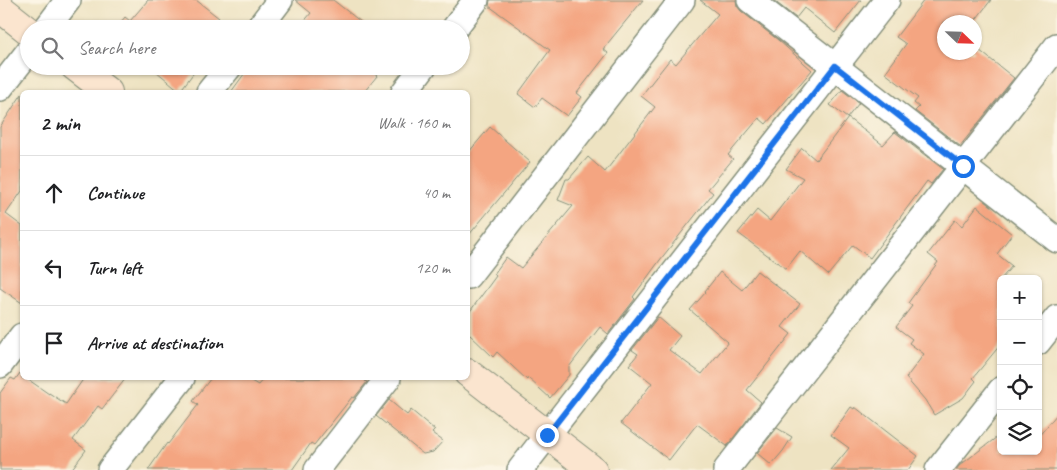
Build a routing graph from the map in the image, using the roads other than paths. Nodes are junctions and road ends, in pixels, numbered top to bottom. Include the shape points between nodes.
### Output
1 (68, 0) edge
2 (280, 0) edge
3 (476, 0) edge
4 (682, 0) edge
5 (750, 0) edge
6 (887, 0) edge
7 (0, 8) edge
8 (53, 20) edge
9 (265, 20) edge
10 (461, 20) edge
11 (20, 24) edge
12 (1057, 46) edge
13 (20, 62) edge
14 (835, 66) junction
15 (86, 75) edge
16 (223, 75) edge
17 (417, 75) edge
18 (0, 88) edge
19 (105, 90) edge
20 (211, 90) edge
21 (406, 90) edge
22 (963, 166) junction
23 (1057, 240) edge
24 (470, 273) edge
25 (1057, 318) edge
26 (1042, 337) edge
27 (20, 339) edge
28 (0, 365) edge
29 (470, 374) edge
30 (180, 380) edge
31 (386, 380) edge
32 (997, 395) edge
33 (547, 435) junction
34 (110, 470) edge
35 (316, 470) edge
36 (520, 470) edge
37 (593, 470) edge
38 (726, 470) edge
39 (938, 470) edge

1 - 8 street
2 - 9 street
3 - 10 street
4 - 24 street
5 - 14 street
6 - 14 street
7 - 11 main road
12 - 22 street
13 - 18 street
14 - 22 street
14 - 33 street
15 - 19 main road
16 - 20 street
17 - 21 street
22 - 23 street
22 - 38 street
25 - 26 street
27 - 28 street
29 - 33 main road
30 - 34 street
31 - 35 street
32 - 39 street
33 - 36 street
33 - 37 main road

